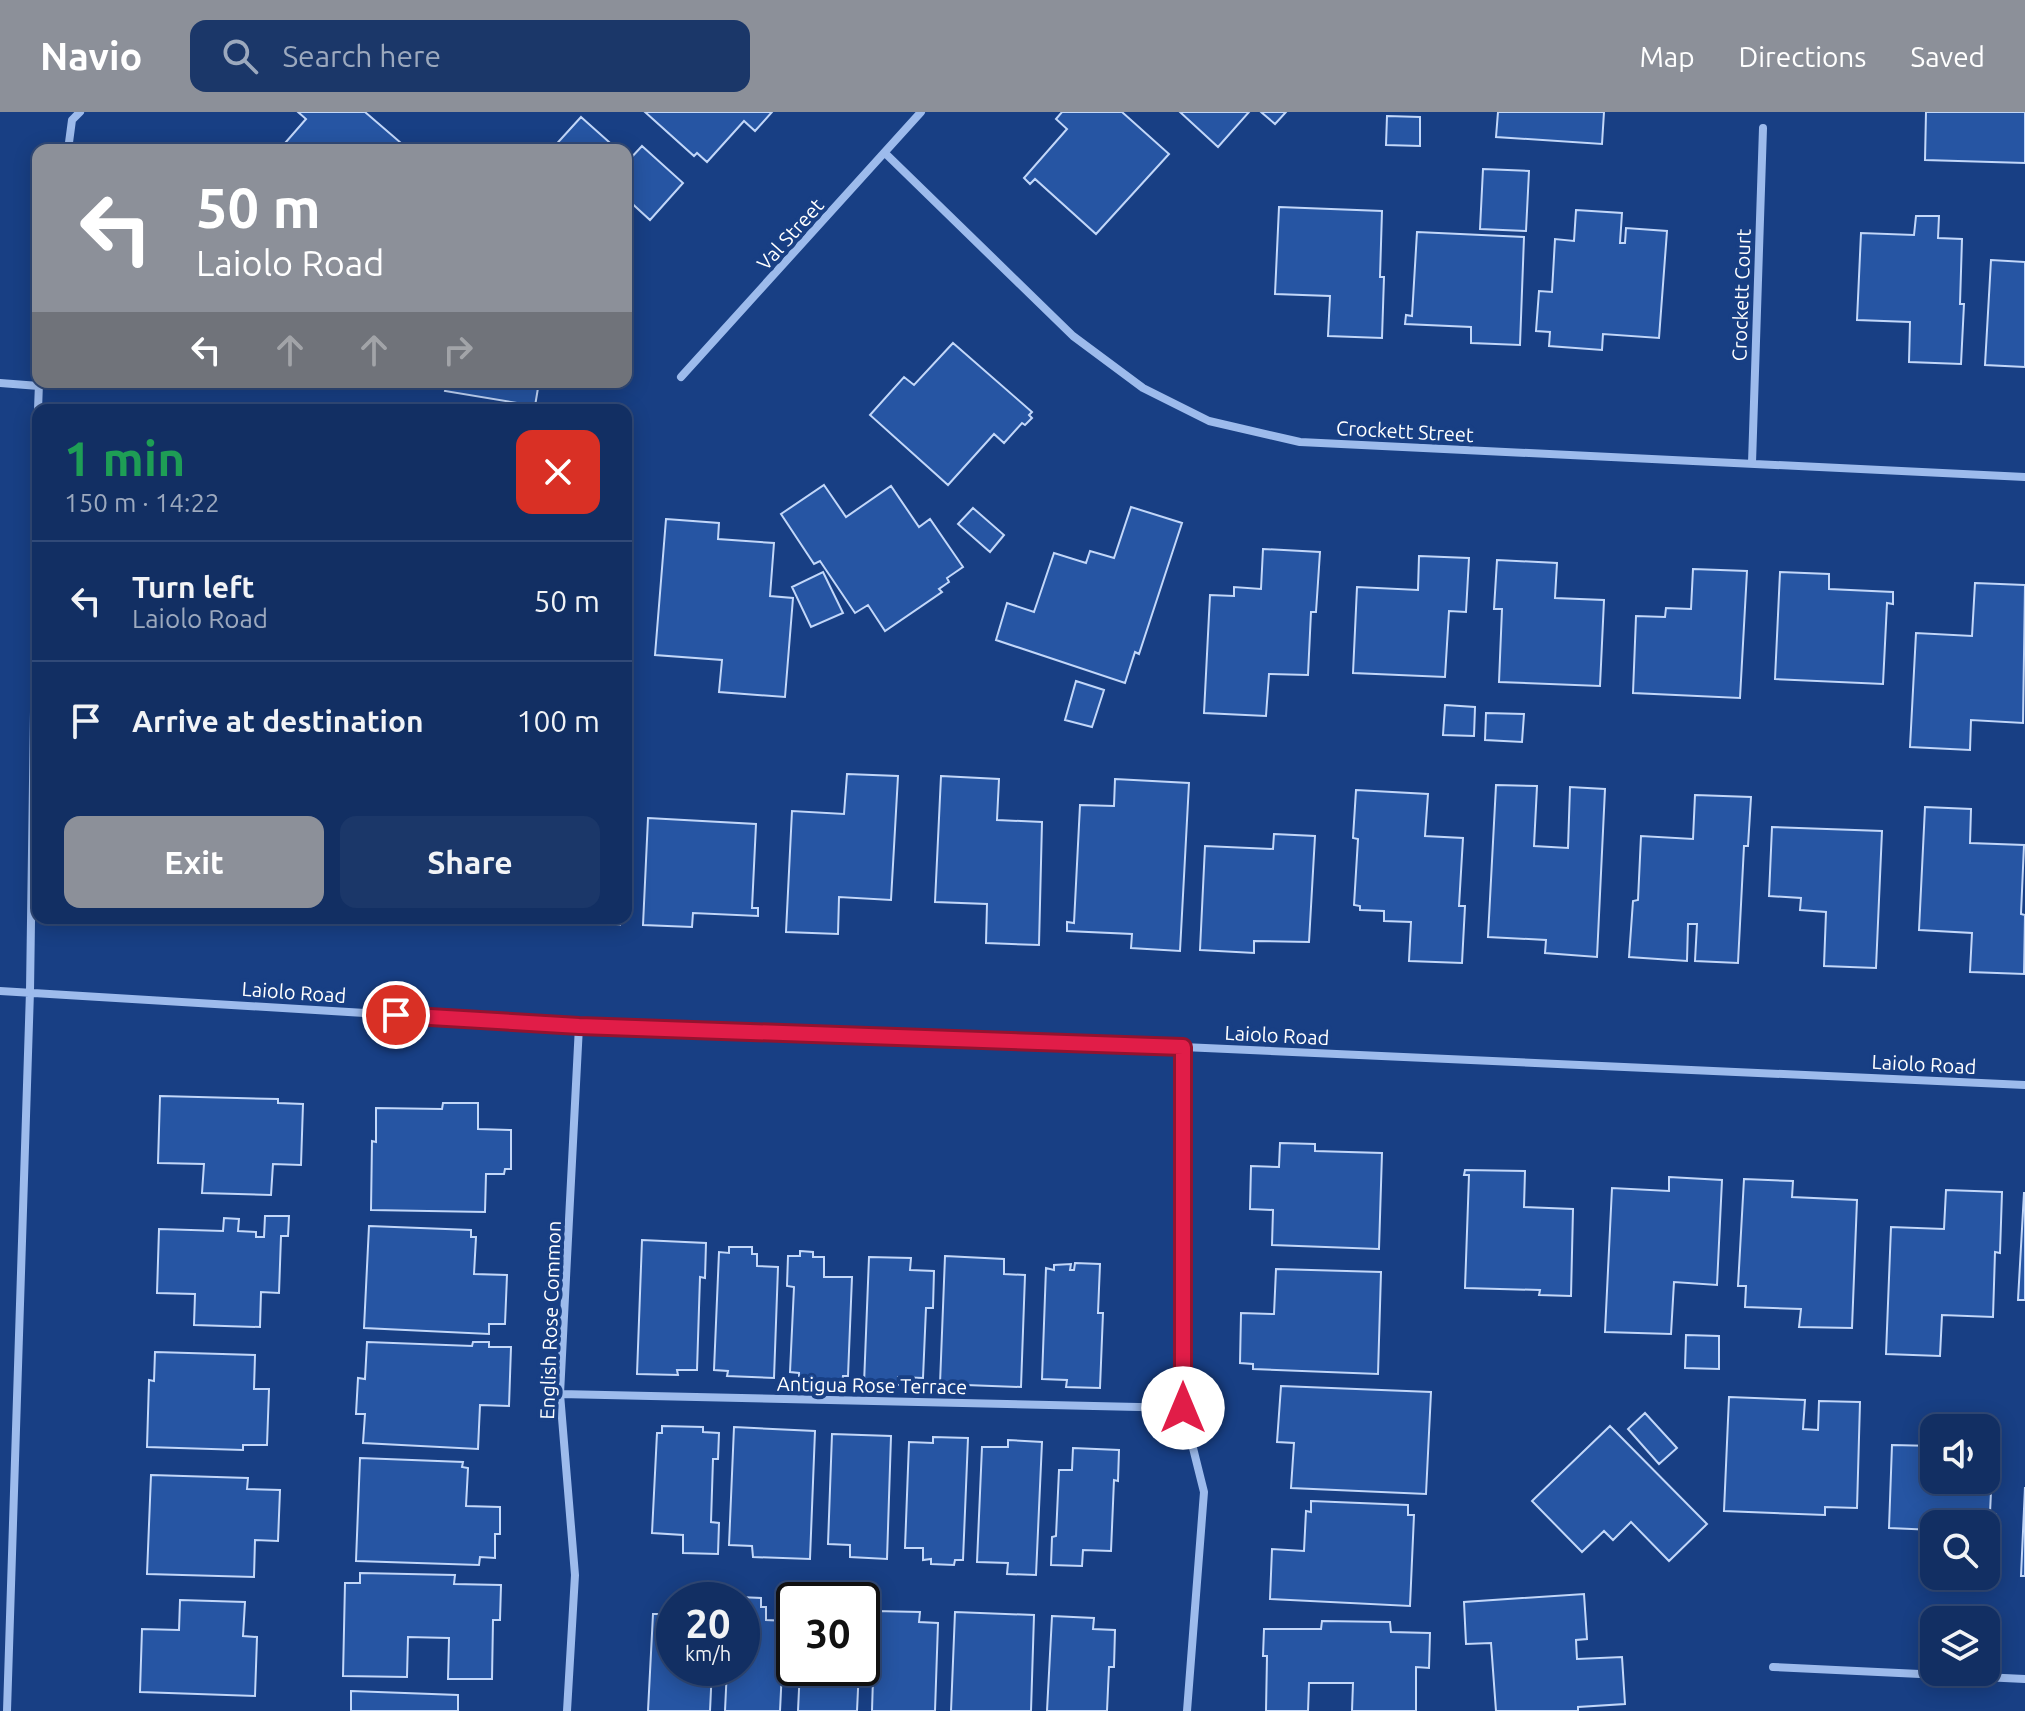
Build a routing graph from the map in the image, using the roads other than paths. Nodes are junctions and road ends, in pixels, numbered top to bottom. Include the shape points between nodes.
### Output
1 (80, 112) edge
2 (921, 112) edge
3 (1763, 128) dead end
4 (69, 144) edge
5 (885, 153) junction
6 (681, 377) dead end
7 (0, 383) edge
8 (32, 384) edge
9 (1752, 463) junction
10 (2025, 477) edge
11 (32, 851) edge
12 (0, 991) edge
13 (30, 991) junction
14 (579, 1026) junction
15 (1183, 1047) junction
16 (2025, 1085) edge
17 (560, 1394) junction
18 (1183, 1408) junction
19 (1773, 1667) dead end
20 (2025, 1679) edge
21 (7, 1711) edge
22 (567, 1711) edge
23 (1187, 1711) edge

1 - 4 street via 72,120
2 - 5 street, Val Street
3 - 9 street, Crockett Court
5 - 6 street, Val Street
5 - 9 street, Crockett Street via 1073,336 1143,388 1209,421 1300,442
7 - 8 street
9 - 10 street, Crockett Street
11 - 13 street
12 - 13 street, Laiolo Road
13 - 14 street, Laiolo Road
13 - 21 street
14 - 15 street, Laiolo Road
14 - 17 street, English Rose Common
15 - 16 street, Laiolo Road
15 - 18 street
17 - 18 street, Antigua Rose Terrace
17 - 22 street, English Rose Common via 575,1575
18 - 23 street via 1204,1492
19 - 20 street

